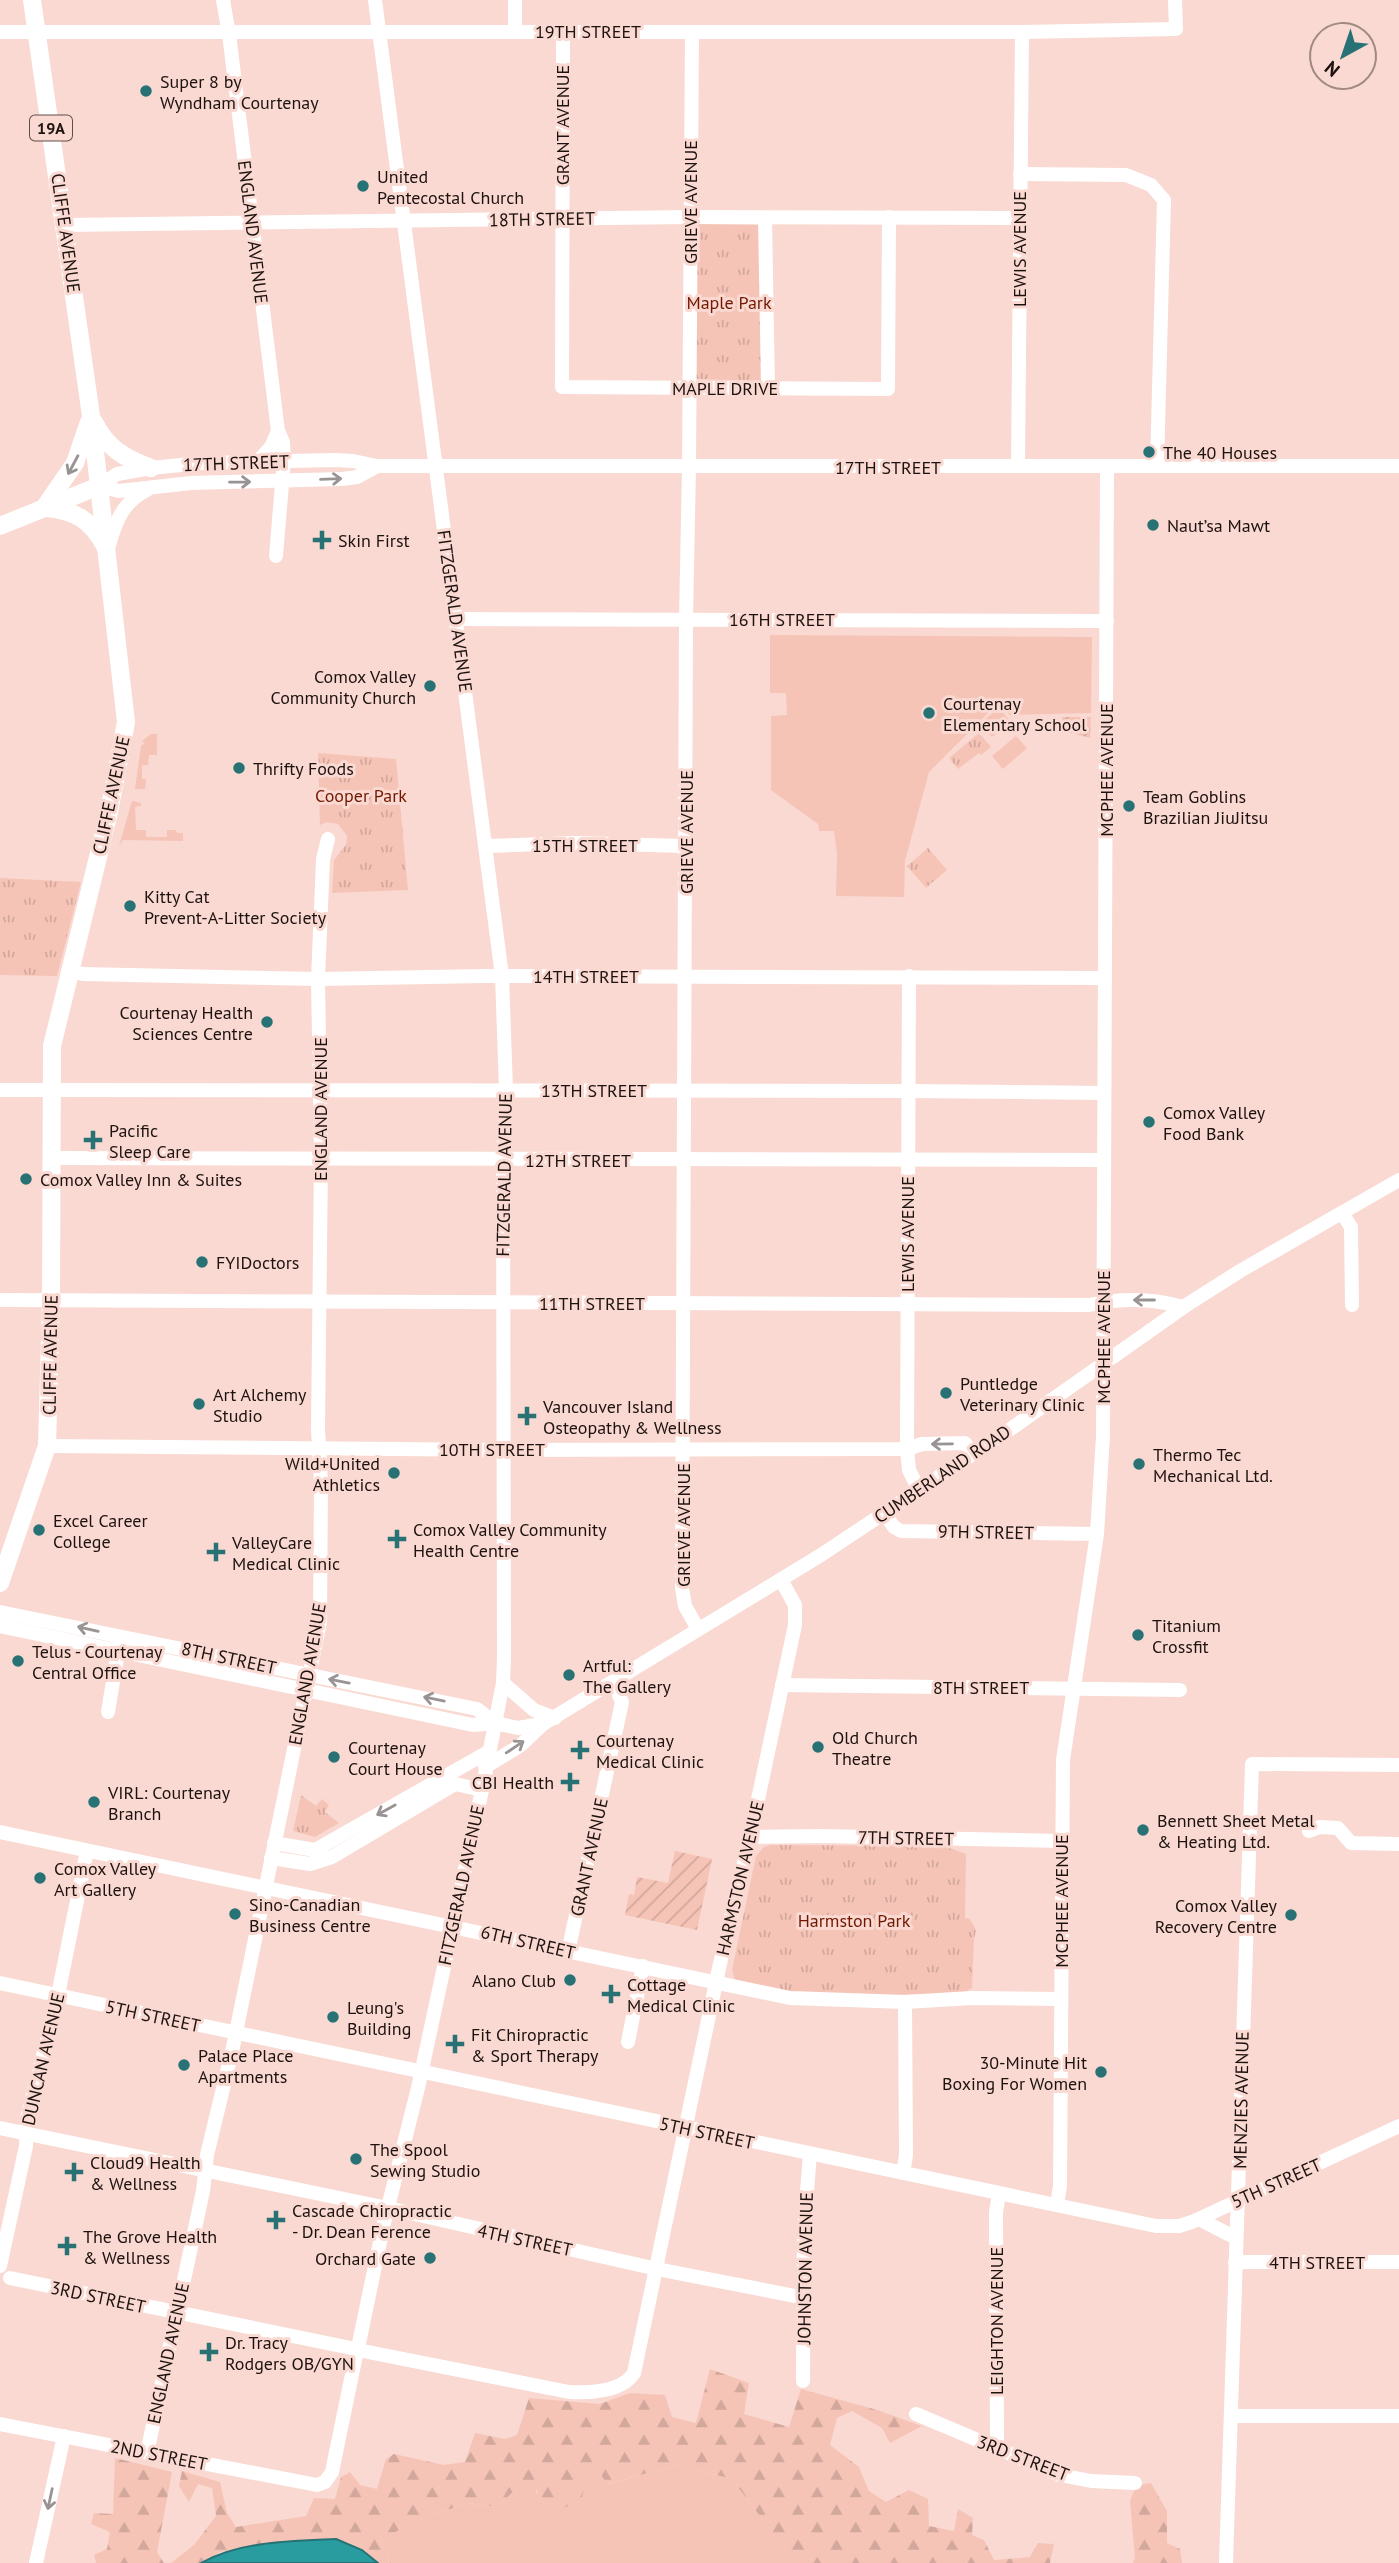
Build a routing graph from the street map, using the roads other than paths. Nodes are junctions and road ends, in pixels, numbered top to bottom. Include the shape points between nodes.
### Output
1 (32, 0) edge
2 (223, 0) edge
3 (375, 0) edge
4 (515, 0) edge
5 (1175, 0) edge
6 (515, 31) junction
7 (563, 31) junction
8 (0, 32) edge
9 (36, 32) junction
10 (379, 32) junction
11 (692, 32) junction
12 (1022, 32) junction
13 (229, 34) junction
14 (1020, 174) junction
15 (690, 217) junction
16 (889, 217) junction
17 (765, 218) junction
18 (1020, 218) junction
19 (562, 219) junction
20 (404, 221) junction
21 (251, 222) junction
22 (65, 225) junction
23 (562, 387) joint
24 (689, 388) junction
25 (768, 388) junction
26 (91, 416) junction
27 (278, 431) junction
28 (260, 460) junction
29 (284, 460) junction
30 (377, 466) junction
31 (435, 466) junction
32 (1018, 466) junction
33 (1107, 466) junction
34 (1157, 466) junction
35 (1399, 466) edge
36 (689, 467) junction
37 (153, 477) junction
38 (282, 481) junction
39 (99, 486) junction
40 (44, 508) junction
41 (0, 526) edge
42 (108, 550) junction
43 (276, 556) dead end
44 (457, 619) junction
45 (685, 619) junction
46 (1107, 621) junction
47 (328, 839) dead end
48 (485, 846) junction
49 (685, 846) junction
50 (68, 971) junction
51 (502, 976) junction
52 (686, 976) junction
53 (909, 976) junction
54 (1105, 978) junction
55 (318, 979) junction
56 (0, 1090) edge
57 (51, 1090) junction
58 (320, 1090) junction
59 (506, 1090) junction
60 (686, 1090) junction
61 (908, 1091) junction
62 (1104, 1093) junction
63 (52, 1158) junction
64 (684, 1159) junction
65 (321, 1160) junction
66 (503, 1160) junction
67 (908, 1160) junction
68 (1104, 1160) junction
69 (1399, 1180) edge
70 (1342, 1213) junction
71 (0, 1300) edge
72 (51, 1301) junction
73 (319, 1301) junction
74 (1104, 1302) junction
75 (503, 1303) junction
76 (685, 1303) junction
77 (907, 1304) junction
78 (1352, 1305) dead end
79 (1183, 1307) junction
80 (1103, 1365) junction
81 (47, 1446) junction
82 (319, 1447) junction
83 (907, 1448) junction
84 (504, 1450) junction
85 (684, 1450) junction
86 (973, 1453) junction
87 (919, 1490) junction
88 (884, 1513) junction
89 (1097, 1534) junction
90 (781, 1580) junction
91 (0, 1583) edge
92 (0, 1612) edge
93 (0, 1626) edge
94 (698, 1629) junction
95 (120, 1637) junction
96 (119, 1652) junction
97 (308, 1682) junction
98 (613, 1682) junction
99 (503, 1683) junction
100 (782, 1685) junction
101 (1073, 1689) junction
102 (1180, 1690) dead end
103 (108, 1712) dead end
104 (549, 1721) junction
105 (495, 1723) junction
106 (488, 1752) junction
107 (1399, 1765) edge
108 (485, 1767) junction
109 (482, 1790) junction
110 (1309, 1831) dead end
111 (0, 1832) edge
112 (750, 1838) junction
113 (1062, 1841) junction
114 (1399, 1844) edge
115 (272, 1850) junction
116 (87, 1851) junction
117 (264, 1888) junction
118 (452, 1925) junction
119 (568, 1952) junction
120 (643, 1966) junction
121 (716, 1982) junction
122 (0, 1983) edge
123 (58, 1996) junction
124 (1060, 1999) junction
125 (905, 2002) junction
126 (235, 2034) junction
127 (628, 2042) dead end
128 (421, 2073) junction
129 (1399, 2126) edge
130 (0, 2127) edge
131 (687, 2128) junction
132 (26, 2133) junction
133 (810, 2154) junction
134 (205, 2169) junction
135 (904, 2174) junction
136 (999, 2194) junction
137 (1238, 2200) junction
138 (1056, 2205) junction
139 (388, 2208) junction
140 (1199, 2219) junction
141 (1236, 2238) junction
142 (1235, 2262) junction
143 (1399, 2262) edge
144 (0, 2266) edge
145 (657, 2269) junction
146 (5, 2283) edge
147 (805, 2298) junction
148 (177, 2313) junction
149 (357, 2349) junction
150 (627, 2381) joint
151 (803, 2381) dead end
152 (916, 2414) dead end
153 (1231, 2416) junction
154 (1399, 2416) edge
155 (0, 2424) edge
156 (64, 2436) junction
157 (996, 2449) junction
158 (147, 2452) junction
159 (1135, 2483) dead end
160 (317, 2485) joint
161 (36, 2563) edge
162 (1226, 2563) edge

1 - 9 main road, CLIFFE AVENUE / 19A
2 - 13 street, ENGLAND AVENUE
3 - 10 street, FITZGERALD AVENUE
4 - 6 street
5 - 12 street, 19TH STREET via 1176,29
6 - 7 street, 19TH STREET
6 - 10 street, 19TH STREET
7 - 11 street, 19TH STREET
7 - 19 street, GRANT AVENUE
8 - 9 street, 19TH STREET
9 - 13 street, 19TH STREET
9 - 22 main road, CLIFFE AVENUE / 19A
10 - 13 street, 19TH STREET
10 - 20 street, FITZGERALD AVENUE
11 - 12 street, 19TH STREET
11 - 15 street, GRIEVE AVENUE
12 - 14 street, LEWIS AVENUE
13 - 21 street, ENGLAND AVENUE
14 - 18 street, LEWIS AVENUE
14 - 34 street via 1126,174 1150,185 1164,200
15 - 17 street, 18TH STREET
15 - 19 street, 18TH STREET
15 - 24 street, GRIEVE AVENUE
16 - 17 street, 18TH STREET
16 - 18 street, 18TH STREET
16 - 25 street, MAPLE DRIVE via 888,389
17 - 25 street
18 - 32 street, LEWIS AVENUE
19 - 20 street, 18TH STREET
19 - 23 street, GRANT AVENUE
20 - 21 street, 18TH STREET
20 - 31 street, FITZGERALD AVENUE
21 - 22 street, 18TH STREET
21 - 27 street, ENGLAND AVENUE
22 - 26 main road, CLIFFE AVENUE / 19A
23 - 24 street, MAPLE DRIVE
24 - 25 street, MAPLE DRIVE
24 - 36 street, GRIEVE AVENUE
26 - 37 main road via 111,447
26 - 39 main road, CLIFFE AVENUE / 19A
26 -> 40 main road via 75,463
27 - 28 street
27 - 29 street, ENGLAND AVENUE
28 - 29 street, 17TH STREET
28 - 37 street, 17TH STREET
29 - 30 street, 17TH STREET
29 - 38 street, ENGLAND AVENUE
30 - 31 street, 17TH STREET
38 -> 30 street, 17TH STREET via 357,477
31 - 36 street, 17TH STREET
31 - 44 street, FITZGERALD AVENUE
32 - 33 street, 17TH STREET
32 - 36 street, 17TH STREET
33 - 34 street, 17TH STREET
33 - 46 street, MCPHEE AVENUE
34 - 35 street, 17TH STREET
36 - 45 street, GRIEVE AVENUE
37 -> 38 street, 17TH STREET
37 - 39 street, 17TH STREET via 117,474
37 - 42 street via 122,510
38 - 43 street, ENGLAND AVENUE
39 - 40 main road, 17TH STREET
39 - 42 main road, CLIFFE AVENUE
40 - 41 main road, 17TH STREET
40 - 42 main road via 85,519
42 - 50 main road, CLIFFE AVENUE via 126,722 109,812
44 - 45 street, 16TH STREET
44 - 48 street, FITZGERALD AVENUE
45 - 46 street, 16TH STREET
45 - 49 street, GRIEVE AVENUE
46 - 54 street, MCPHEE AVENUE
47 - 55 street, ENGLAND AVENUE via 323,859
48 - 49 street, 15TH STREET
48 - 51 street, FITZGERALD AVENUE
49 - 52 street, GRIEVE AVENUE
50 - 55 street, 14TH STREET
50 - 57 main road, CLIFFE AVENUE via 53,1032
51 - 52 street, 14TH STREET
51 - 55 street, 14TH STREET
51 - 59 street, FITZGERALD AVENUE
52 - 53 street, 14TH STREET
52 - 60 street, GRIEVE AVENUE
53 - 54 street, 14TH STREET
53 - 61 street, LEWIS AVENUE
54 - 62 street, MCPHEE AVENUE
55 - 58 street, ENGLAND AVENUE
56 - 57 street, 13TH STREET
57 - 58 street, 13TH STREET
57 - 63 main road, CLIFFE AVENUE
58 - 59 street, 13TH STREET
58 - 65 street, ENGLAND AVENUE
59 - 60 street, 13TH STREET
59 - 66 street, FITZGERALD AVENUE
60 - 61 street, 13TH STREET
60 - 64 street, GRIEVE AVENUE
61 - 62 street, 13TH STREET
61 - 67 street, LEWIS AVENUE
62 - 68 street, MCPHEE AVENUE
63 - 65 street, 12TH STREET
63 - 72 main road, CLIFFE AVENUE
64 - 66 street, 12TH STREET
64 - 67 street, 12TH STREET
64 - 76 street, GRIEVE AVENUE
65 - 66 street, 12TH STREET
65 - 73 street, ENGLAND AVENUE
66 - 75 street, FITZGERALD AVENUE
67 - 68 street, 12TH STREET
67 - 77 street, LEWIS AVENUE
68 - 74 street, MCPHEE AVENUE
69 - 70 street, CUMBERLAND ROAD
70 - 78 street via 1351,1227
70 - 79 street, CUMBERLAND ROAD
71 - 72 street, 11TH STREET
72 - 73 street, 11TH STREET
72 - 81 main road, CLIFFE AVENUE
73 - 75 street, 11TH STREET
73 - 82 street, ENGLAND AVENUE
74 - 77 street, 11TH STREET
79 -> 74 street, 11TH STREET via 1161,1300
74 - 80 street, MCPHEE AVENUE
75 - 76 street, 11TH STREET
75 - 84 street, FITZGERALD AVENUE
76 - 77 street, 11TH STREET
76 - 85 street, GRIEVE AVENUE
77 - 83 street, LEWIS AVENUE
79 - 80 street, CUMBERLAND ROAD
80 - 86 street, CUMBERLAND ROAD
80 - 89 street, MCPHEE AVENUE
81 - 82 street, 10TH STREET
81 - 91 main road, CLIFFE AVENUE
82 - 84 street, 10TH STREET
82 - 97 street, ENGLAND AVENUE via 320,1622
83 - 85 street, 10TH STREET
86 -> 83 street, 10TH STREET via 965,1443
83 - 87 street, LEWIS AVENUE via 908,1470
84 - 85 street, 10TH STREET
84 - 99 street, FITZGERALD AVENUE
85 - 94 street, GRIEVE AVENUE via 683,1597
86 - 87 street, CUMBERLAND ROAD
87 - 88 street, CUMBERLAND ROAD
88 - 89 street, 9TH STREET via 901,1531
88 - 90 street, CUMBERLAND ROAD
89 - 101 street, MCPHEE AVENUE
90 - 94 street, CUMBERLAND ROAD
90 - 100 street, HARMSTON AVENUE via 796,1611
95 -> 92 street, 8TH STREET
93 - 96 street, 8TH STREET
94 - 98 street, CUMBERLAND ROAD
95 - 96 street
95 - 97 street, 8TH STREET via 214,1654
96 - 97 street, 8TH STREET
96 - 103 street
97 - 105 street, 8TH STREET via 477,1709
97 - 115 street, ENGLAND AVENUE
98 - 104 street, CUMBERLAND ROAD
98 - 119 street, GRANT AVENUE via 622,1702
99 - 104 street
99 - 105 street, FITZGERALD AVENUE
100 - 101 street, 8TH STREET
100 - 112 street, HARMSTON AVENUE
101 - 102 street, 8TH STREET
101 - 113 street, MCPHEE AVENUE via 1063,1760
104 - 105 street, 8TH STREET via 518,1728
108 -> 104 street, CUMBERLAND ROAD
105 - 106 street, FITZGERALD AVENUE
106 - 108 street, FITZGERALD AVENUE
106 -> 115 street via 315,1850
107 - 137 street, MENZIES AVENUE via 1252,1764
108 - 109 street, FITZGERALD AVENUE
109 - 115 street via 455,1784 332,1857 310,1864
109 - 118 street, FITZGERALD AVENUE
110 - 114 street via 1338,1828 1351,1843
111 - 116 street, 6TH STREET
112 - 113 street, 7TH STREET
112 - 121 street, HARMSTON AVENUE
113 - 124 street, MCPHEE AVENUE
115 - 117 street, ENGLAND AVENUE
116 - 117 street, 6TH STREET
116 - 123 street, DUNCAN AVENUE
117 - 118 street, 6TH STREET
117 - 126 street, ENGLAND AVENUE
118 - 119 street, 6TH STREET
118 - 128 street, FITZGERALD AVENUE
119 - 120 street, 6TH STREET
120 - 121 street, 6TH STREET
120 - 127 street
121 - 125 street, 6TH STREET via 790,1998
121 - 131 street, HARMSTON AVENUE
122 - 123 street, 5TH STREET
123 - 126 street, 5TH STREET
123 - 132 street, DUNCAN AVENUE
124 - 125 street, 6TH STREET
124 - 138 street, MCPHEE AVENUE via 1060,2186
125 - 135 street
126 - 128 street, 5TH STREET
126 - 134 street, ENGLAND AVENUE
128 - 131 street, 5TH STREET
128 - 139 street, FITZGERALD AVENUE
129 - 137 street, 5TH STREET
130 - 132 street, 4TH STREET
131 - 133 street, 5TH STREET
131 - 145 street, HARMSTON AVENUE
132 - 134 street, 4TH STREET
132 - 144 street, DUNCAN AVENUE
133 - 135 street, 5TH STREET
133 - 147 street, JOHNSTON AVENUE
134 - 139 street, 4TH STREET
134 - 148 street, ENGLAND AVENUE
135 - 136 street, 5TH STREET
136 - 138 street, 5TH STREET
136 - 157 street, LEIGHTON AVENUE
137 - 140 street, 5TH STREET
137 - 141 street, MENZIES AVENUE
138 - 140 street, 5TH STREET via 1156,2226 1179,2226
139 - 145 street, 4TH STREET
139 - 149 street, FITZGERALD AVENUE
140 - 141 street
141 - 142 street, MENZIES AVENUE
142 - 143 street, 4TH STREET
142 - 153 street, MENZIES AVENUE
144 - 146 street via 8,2271
145 - 147 street, 4TH STREET
145 - 150 street, HARMSTON AVENUE via 634,2373
146 - 148 street, 3RD STREET
147 - 151 street, JOHNSTON AVENUE
148 - 149 street, 3RD STREET
148 - 158 street, ENGLAND AVENUE
149 - 150 street, 3RD STREET via 569,2392 602,2390
149 - 160 street, FITZGERALD AVENUE via 332,2472 326,2482
152 - 157 street, 3RD STREET
153 - 154 street
153 - 162 street, MENZIES AVENUE
155 - 156 street, 2ND STREET
156 - 158 street, 2ND STREET
156 -> 161 street
157 - 159 street, 3RD STREET via 1060,2475
158 - 160 street, 2ND STREET

